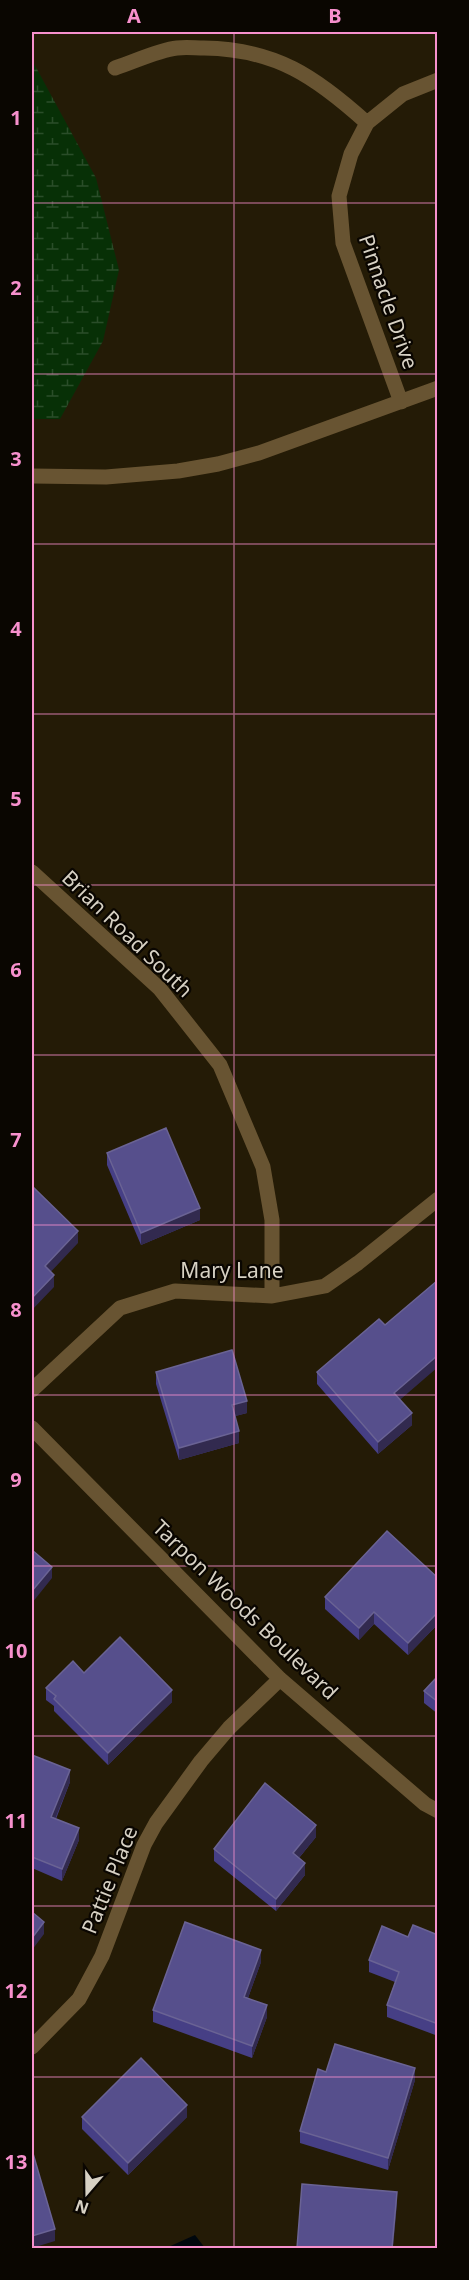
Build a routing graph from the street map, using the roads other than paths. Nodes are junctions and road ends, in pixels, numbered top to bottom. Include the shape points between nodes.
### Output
1 (116, 68) dead end
2 (438, 80) edge
3 (367, 123) junction
4 (436, 393) edge
5 (401, 402) junction
6 (32, 477) edge
7 (32, 872) edge
8 (438, 1199) edge
9 (272, 1296) junction
10 (32, 1390) edge
11 (32, 1428) edge
12 (280, 1679) junction
13 (438, 1811) edge
14 (32, 2047) edge

1 - 3 street via 175,48 251,52 289,65 316,80
2 - 3 street, Pinnacle Drive via 402,94
3 - 5 street, Pinnacle Drive via 351,154 339,196 343,243
4 - 5 street
5 - 6 street via 218,464 106,477
7 - 9 street, Brian Road South via 160,989 220,1065 263,1167 272,1220
8 - 9 street, Mary Lane via 325,1286
9 - 10 street, Mary Lane via 175,1291 120,1308
11 - 12 street, Tarpon Woods Boulevard
12 - 13 street, Tarpon Woods Boulevard
12 - 14 street, Pattie Place via 229,1728 156,1823 102,1956 79,1999

